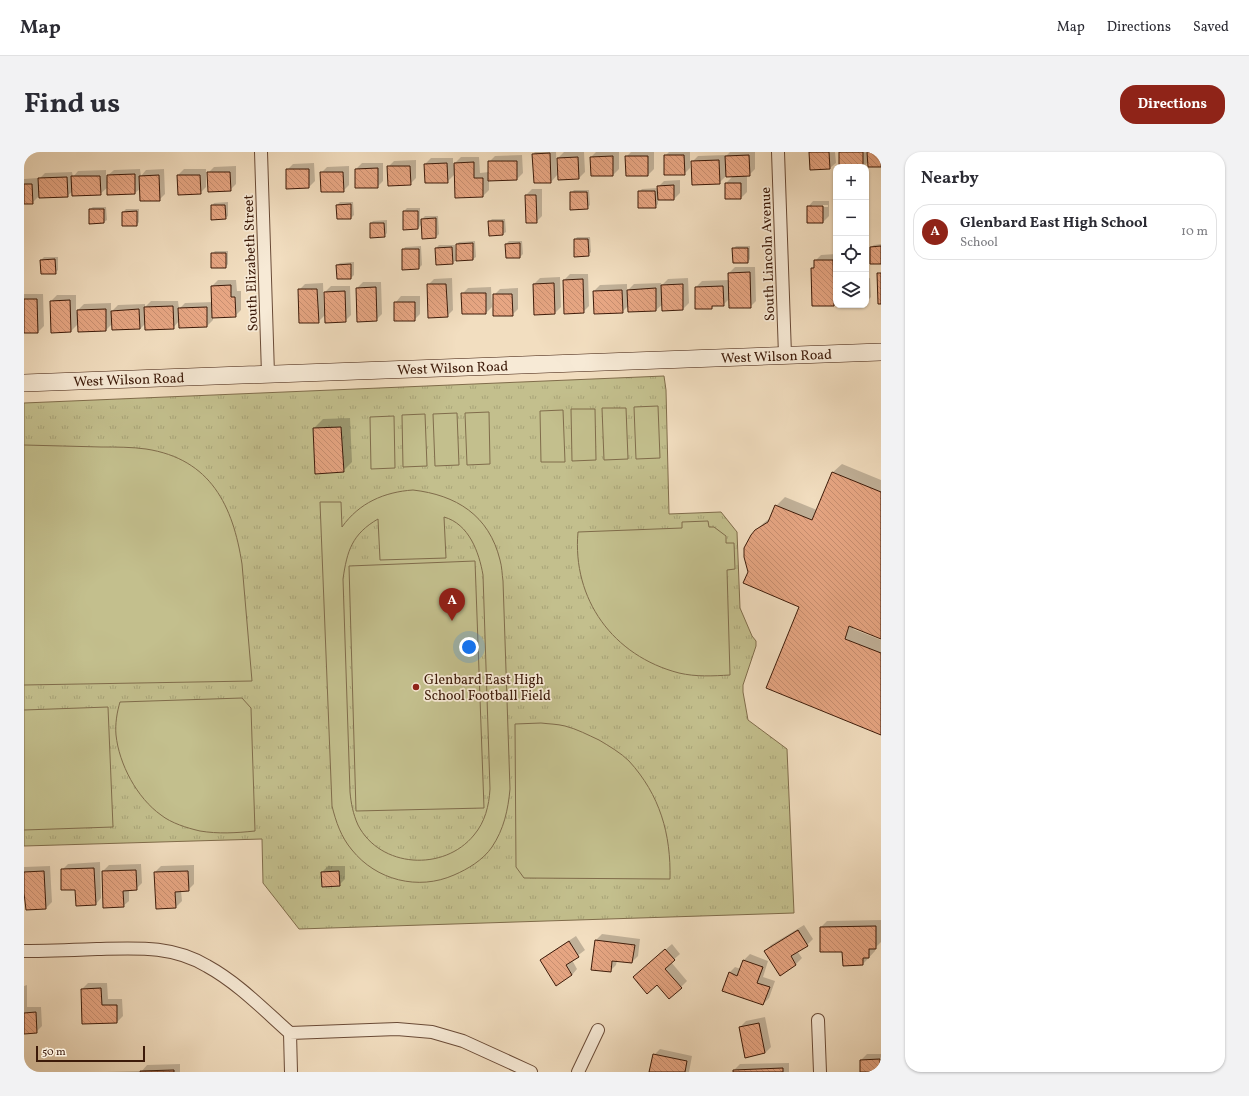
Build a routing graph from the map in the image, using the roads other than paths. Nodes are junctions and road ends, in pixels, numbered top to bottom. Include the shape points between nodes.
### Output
1 (261, 152) edge
2 (778, 152) edge
3 (881, 352) edge
4 (785, 355) junction
5 (268, 374) junction
6 (24, 383) edge
7 (24, 952) edge
8 (818, 1020) dead end
9 (598, 1030) dead end
10 (290, 1033) junction
11 (292, 1072) edge
12 (531, 1072) edge
13 (578, 1072) edge
14 (820, 1072) edge

1 - 5 street, South Elizabeth Street
2 - 4 street, South Lincoln Avenue
3 - 4 street, West Wilson Road
4 - 5 street, West Wilson Road
5 - 6 street, West Wilson Road
7 - 10 street via 137,948 176,953 207,965 222,975
8 - 14 street
9 - 13 street
10 - 11 street
10 - 12 street via 397,1029 432,1032 462,1041

